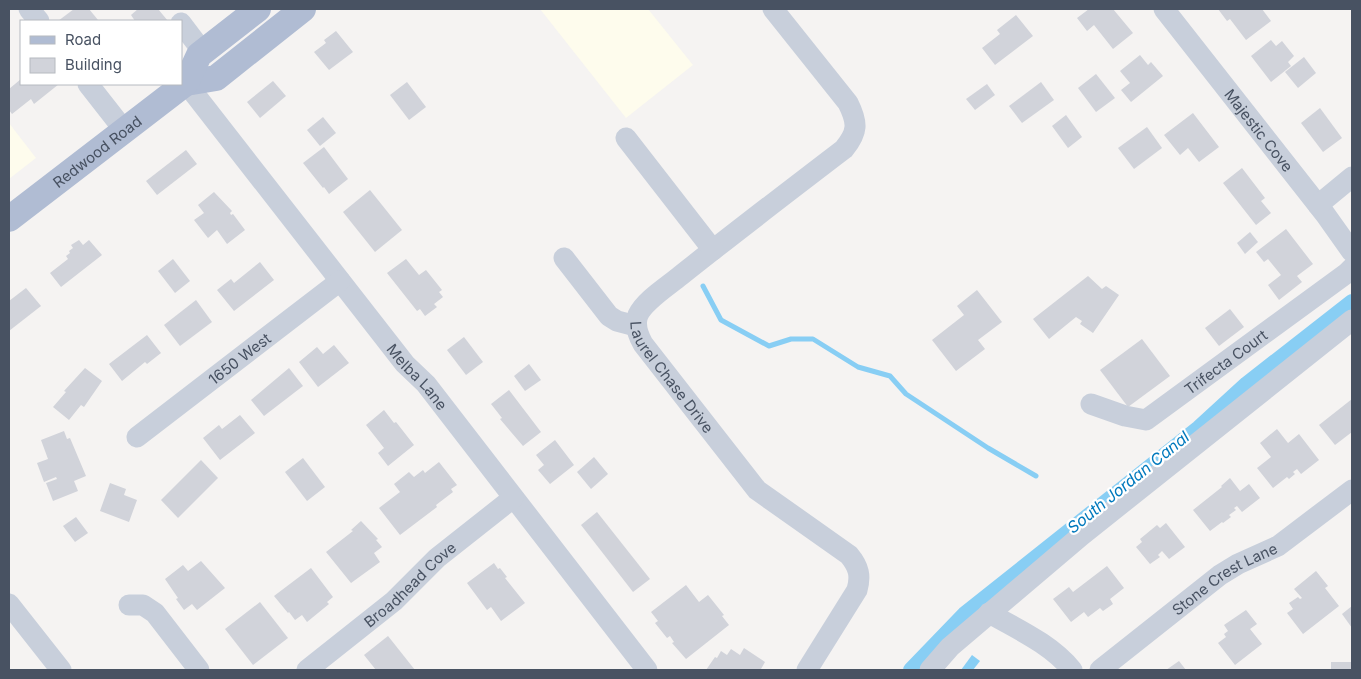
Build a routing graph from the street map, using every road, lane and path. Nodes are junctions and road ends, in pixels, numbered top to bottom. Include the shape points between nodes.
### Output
1 (29, 9) edge
2 (170, 9) edge
3 (258, 9) edge
4 (303, 9) edge
5 (773, 9) edge
6 (1164, 9) edge
7 (38, 20) edge
8 (179, 20) edge
9 (182, 23) edge
10 (203, 52) junction
11 (186, 82) junction
12 (89, 85) edge
13 (124, 130) junction
14 (626, 138) dead end
15 (1352, 177) edge
16 (1318, 205) junction
17 (9, 219) edge
18 (713, 250) junction
19 (1352, 252) edge
20 (564, 258) dead end
21 (1352, 268) edge
22 (340, 280) junction
23 (1352, 320) edge
24 (636, 326) junction
25 (1091, 404) dead end
26 (137, 436) dead end
27 (1352, 490) edge
28 (513, 498) junction
29 (9, 604) edge
30 (129, 605) dead end
31 (988, 613) junction
32 (61, 670) edge
33 (199, 670) edge
34 (307, 670) edge
35 (647, 670) edge
36 (807, 670) edge
37 (930, 670) edge
38 (1072, 670) edge
39 (1100, 670) edge

1 - 7 street
2 - 8 street
3 - 10 main road, Redwood Road
4 - 11 main road via 216,78
5 - 18 street, Laurel Chase Drive via 848,103 856,129 844,149
6 - 16 street, Majestic Cove
9 - 10 street
10 - 11 main road, Redwood Road
11 - 13 main road, Redwood Road
11 - 22 street, Melba Lane
12 - 13 street
13 - 17 main road, Redwood Road
14 - 18 street
15 - 16 street
16 - 19 street, Majestic Cove
18 - 24 street, Laurel Chase Drive via 644,307
20 - 24 street via 609,316
21 - 25 street, Trifecta Court via 1146,420
22 - 26 street, 1650 West
22 - 28 street, Melba Lane via 405,364 426,384
23 - 31 street
24 - 36 street, Laurel Chase Drive via 643,344 757,490 855,562 860,580 857,590
27 - 39 street, Stone Crest Lane via 1278,546 1220,575
28 - 34 street, Broadhead Cove via 438,558 394,601
28 - 35 street, Melba Lane
29 - 32 street
30 - 33 street via 143,605 155,613
31 - 37 street via 950,646
31 - 38 street via 1044,646

